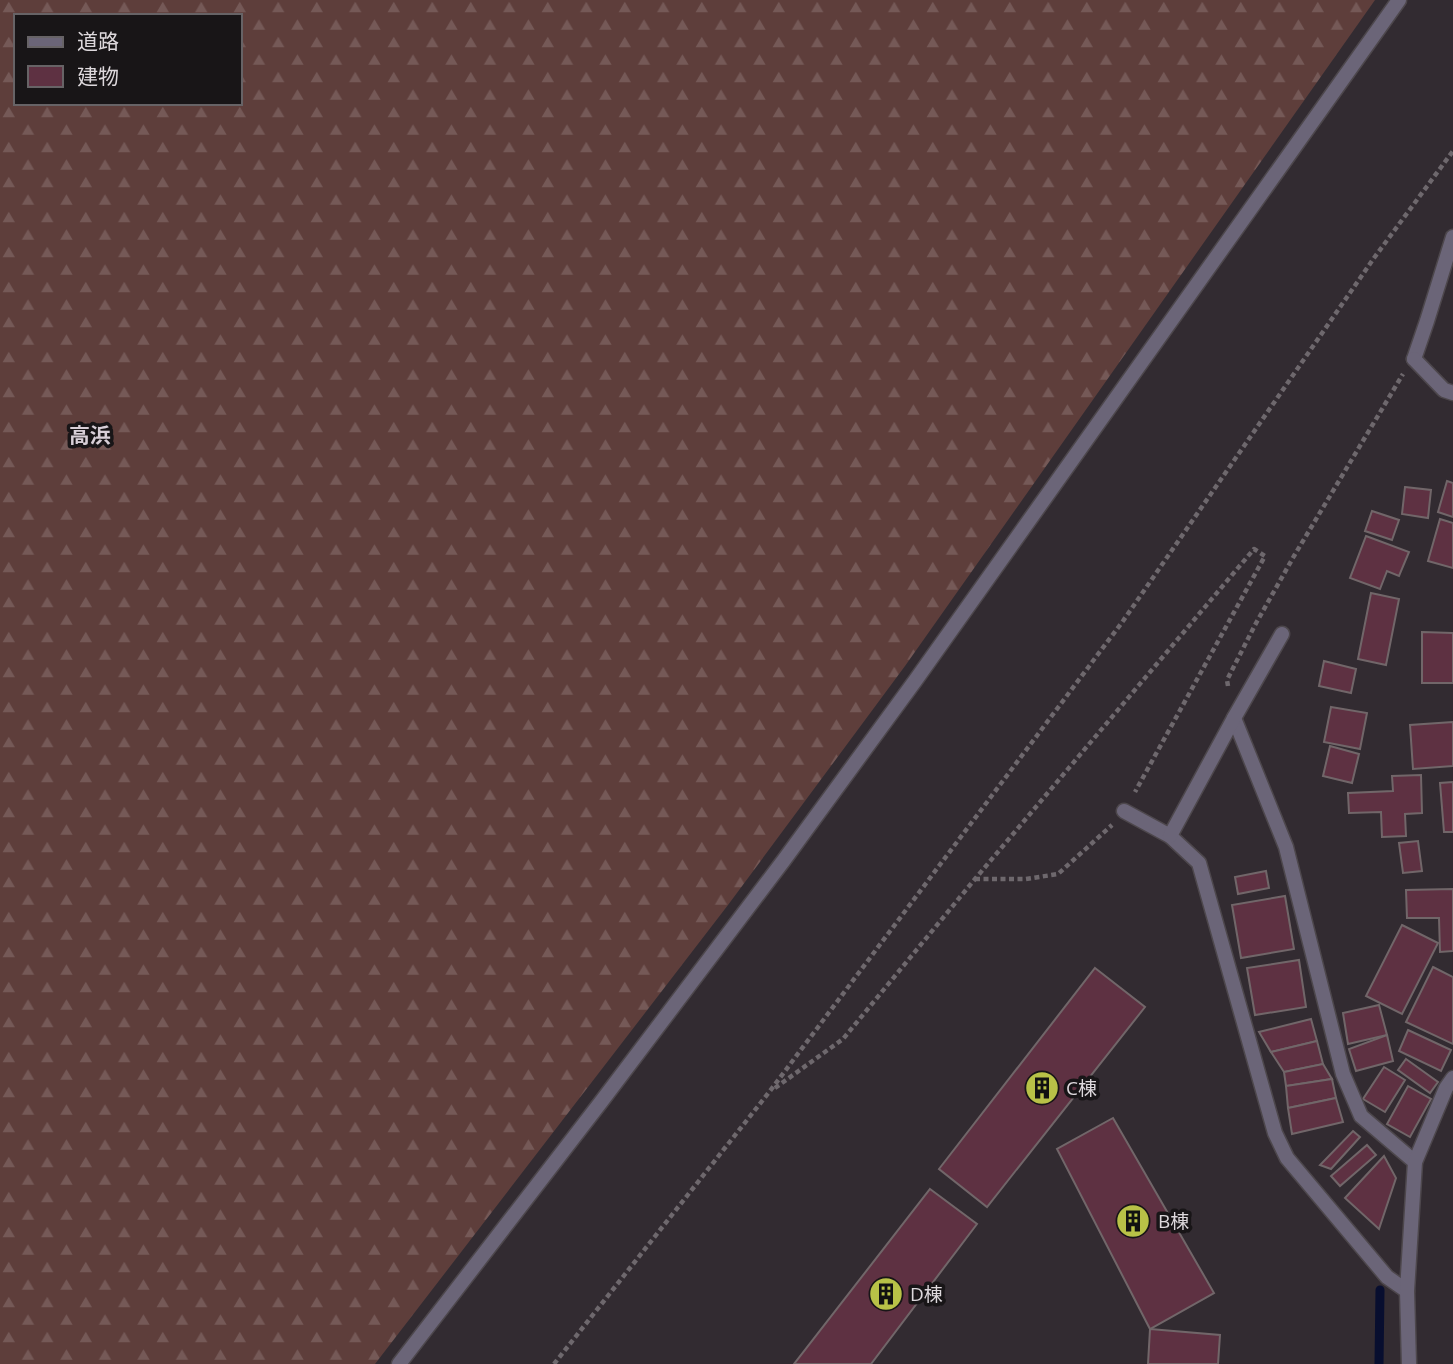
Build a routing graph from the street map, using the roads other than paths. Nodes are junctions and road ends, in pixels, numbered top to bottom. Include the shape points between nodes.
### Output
1 (1399, 0) edge
2 (1453, 237) edge
3 (1453, 393) edge
4 (1282, 634) dead end
5 (1234, 718) junction
6 (1124, 811) road end
7 (1170, 836) junction
8 (1453, 1078) edge
9 (1415, 1162) junction
10 (1407, 1291) junction
11 (399, 1364) edge
12 (1409, 1364) edge

1 - 11 street via 784,860
2 - 3 street via 1414,359 1444,390
4 - 5 street
5 - 7 street
5 - 9 street via 1286,847 1343,1074 1361,1115
6 - 7 street
7 - 10 street via 1199,863 1275,1133 1287,1158 1387,1278
8 - 9 street
9 - 10 street
10 - 12 street

